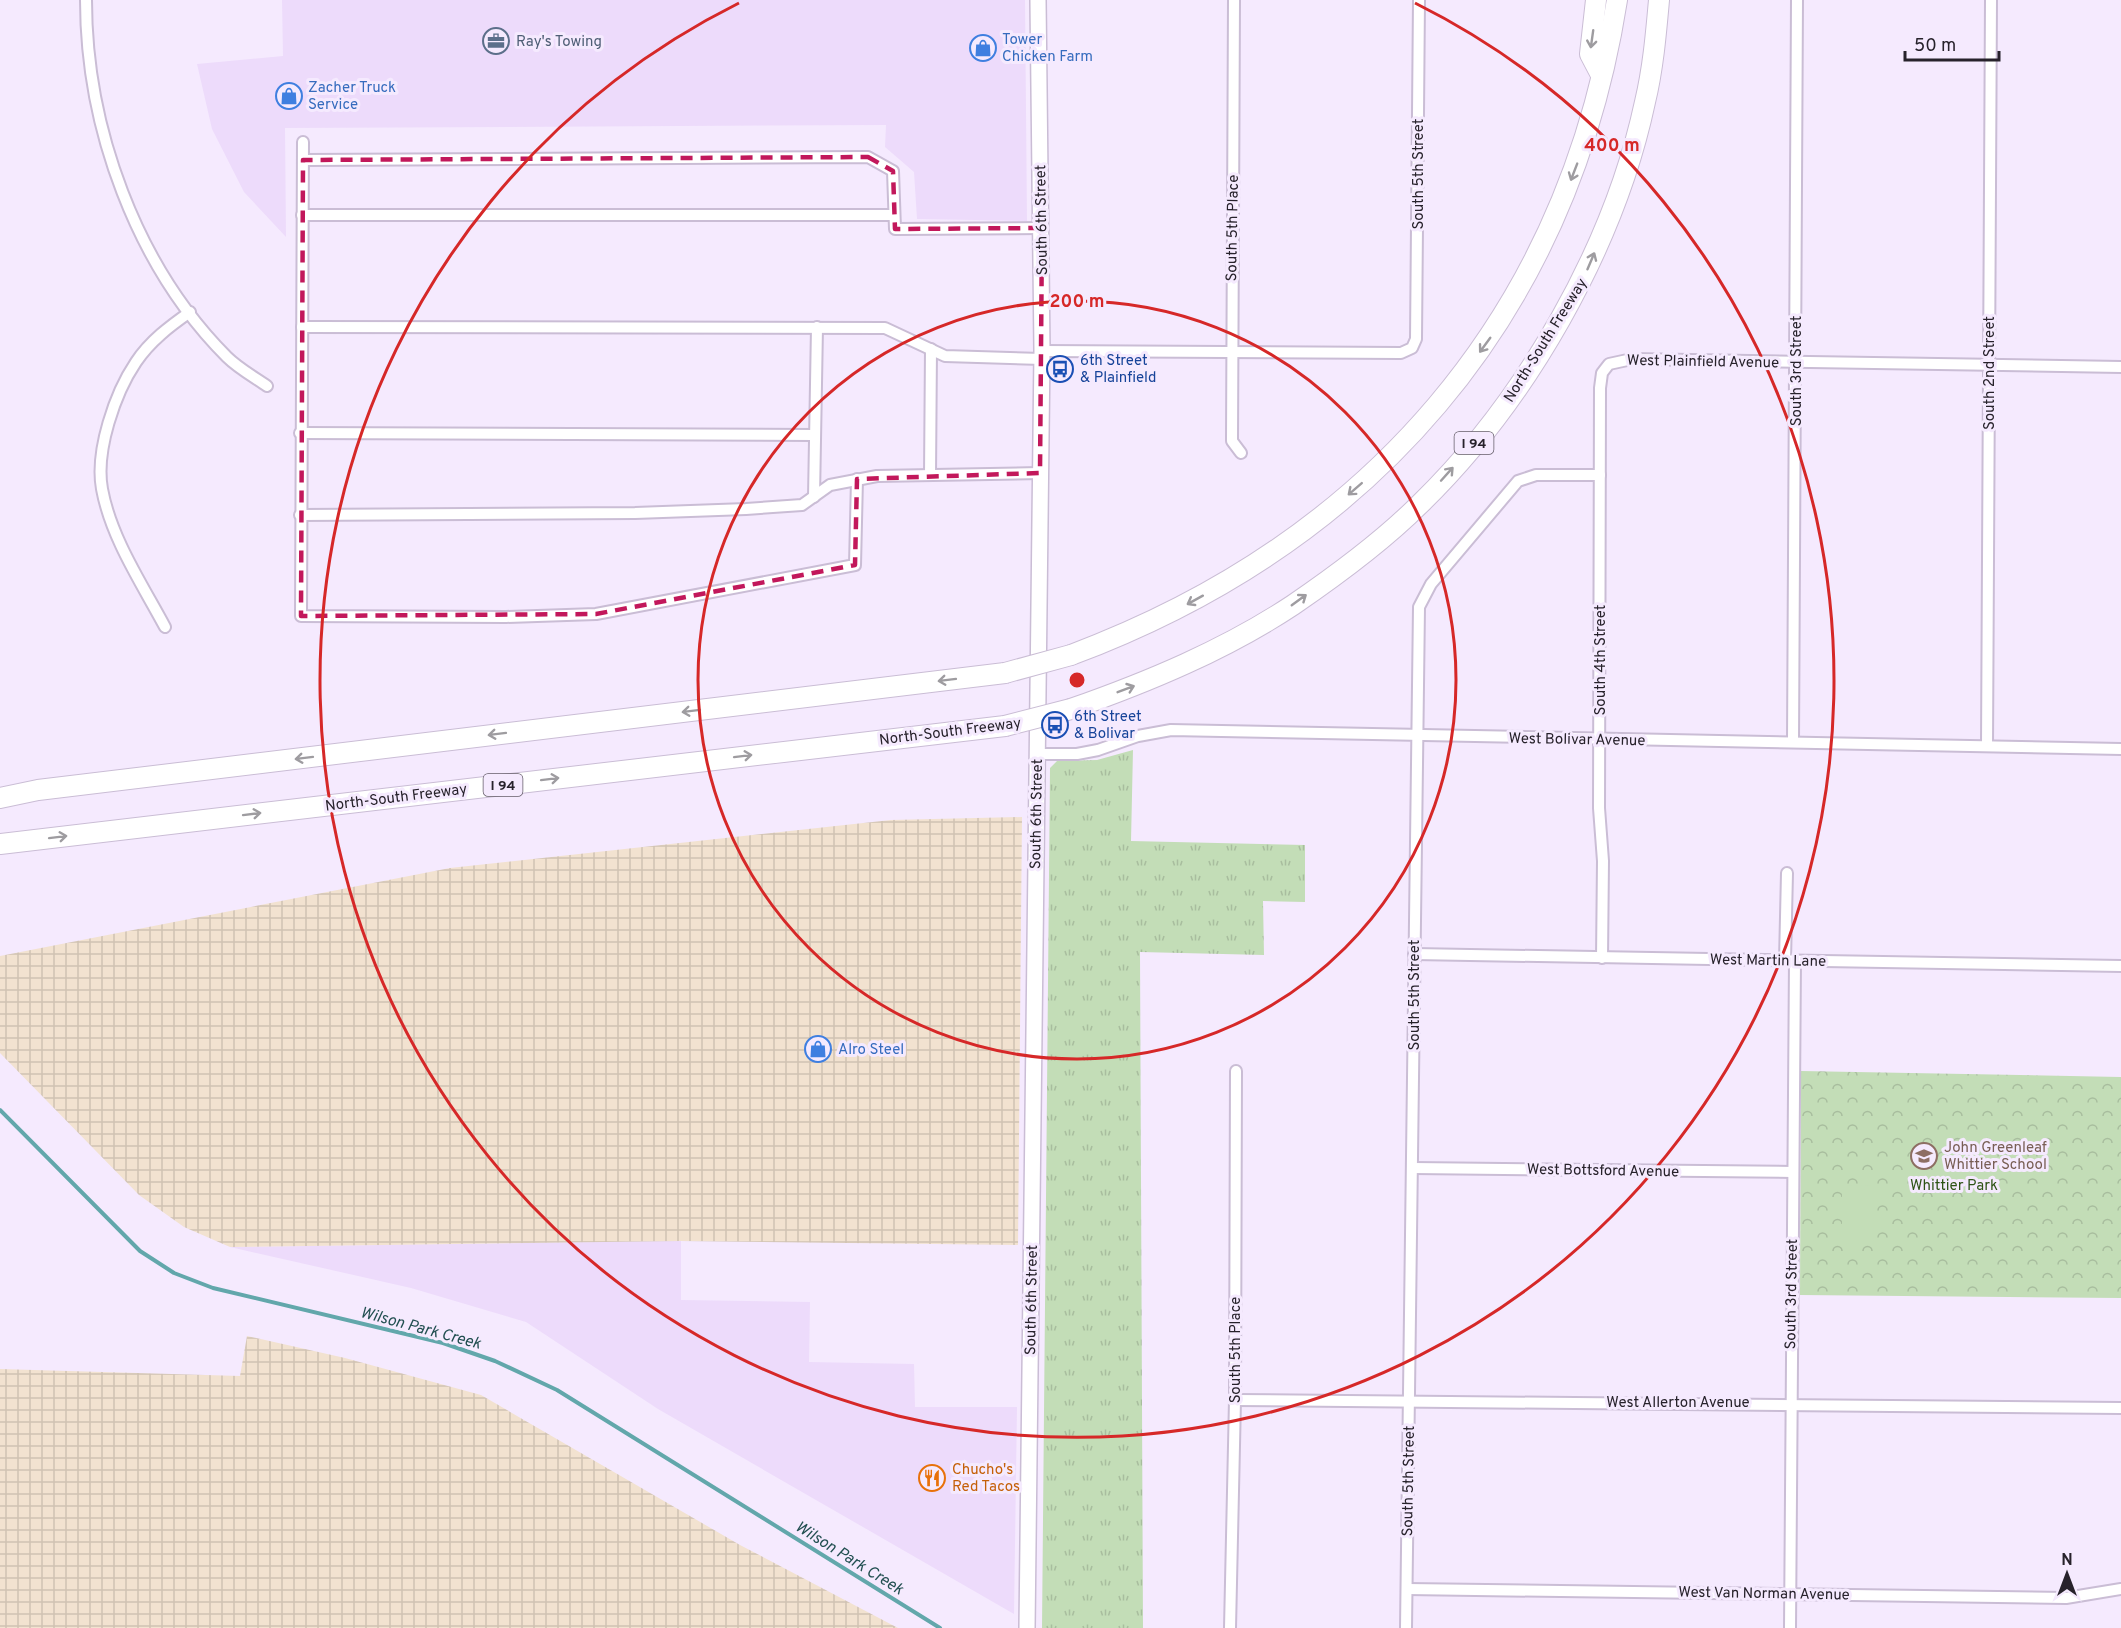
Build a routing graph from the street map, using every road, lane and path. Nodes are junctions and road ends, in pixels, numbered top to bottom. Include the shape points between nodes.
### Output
1 (86, 0) edge
2 (1038, 0) edge
3 (1234, 0) edge
4 (1419, 0) edge
5 (1596, 0) edge
6 (1617, 0) edge
7 (1659, 0) edge
8 (1797, 0) edge
9 (1991, 0) edge
10 (1601, 75) junction
11 (303, 142) dead end
12 (303, 160) junction
13 (302, 215) junction
14 (894, 215) junction
15 (1042, 228) junction
16 (190, 312) junction
17 (302, 327) junction
18 (817, 327) junction
19 (931, 349) junction
20 (1231, 353) junction
21 (1042, 355) junction
22 (1796, 362) junction
23 (1609, 364) joint
24 (1989, 365) junction
25 (2121, 367) edge
26 (267, 386) dead end
27 (300, 433) junction
28 (815, 435) junction
29 (1241, 453) dead end
30 (1040, 472) junction
31 (930, 475) junction
32 (1600, 476) junction
33 (857, 479) junction
34 (814, 497) junction
35 (300, 515) junction
36 (165, 627) dead end
37 (1415, 736) junction
38 (1600, 740) junction
39 (1793, 742) junction
40 (1987, 746) junction
41 (2121, 749) edge
42 (1037, 754) junction
43 (0, 789) edge
44 (38, 790) junction
45 (0, 798) edge
46 (0, 844) edge
47 (1787, 873) dead end
48 (1414, 954) junction
49 (1602, 958) junction
50 (1790, 960) junction
51 (2121, 966) edge
52 (1236, 1071) dead end
53 (1413, 1168) junction
54 (1792, 1172) junction
55 (1235, 1400) junction
56 (1410, 1400) junction
57 (1790, 1403) junction
58 (2121, 1408) edge
59 (1407, 1589) junction
60 (2121, 1589) edge
61 (1790, 1593) junction
62 (1027, 1628) edge
63 (1230, 1628) edge
64 (1407, 1628) edge
65 (1790, 1628) edge

1 - 16 street via 86,28 100,118 119,188 153,257
2 - 15 street, South 6th Street
3 - 20 street, South 5th Place
4 - 20 street, South 5th Street via 1416,339 1412,348 1401,353
5 -> 10 highway via 1590,54
6 - 10 highway via 1611,44
46 -> 7 highway, North-South Freeway / I 94, bridge via 1005,726 1071,709 1167,673 1292,605 1420,505 1521,384 1592,261 1614,210 1646,102
8 - 22 street, South 3rd Street
9 - 24 street, South 2nd Street
10 -> 44 highway, bridge via 1582,147 1550,231 1521,287 1456,386 1371,475 1323,517 1246,571 1125,635 1005,673
11 - 12 street
12 - 13 street
12 - 14 street via 868,157 893,171
13 - 14 street
13 - 17 street
14 - 15 street via 895,229
15 - 21 street, South 6th Street
16 - 26 street via 228,357
16 - 36 street via 164,331 136,362 115,403 104,445 102,488 117,536
17 - 18 street
17 - 27 street
18 - 19 street via 885,328
18 - 28 street
19 - 21 street via 945,356
19 - 31 street
20 - 21 street
20 - 29 street, South 5th Place via 1232,441
21 - 30 street, South 6th Street
22 - 23 street, West Plainfield Avenue via 1625,359
22 - 24 street, West Plainfield Avenue
22 - 39 street, South 3rd Street
23 - 32 street, South 4th Street via 1601,379
24 - 25 street, West Plainfield Avenue
24 - 40 street, South 2nd Street
27 - 28 street
27 - 35 street
28 - 34 street
30 - 31 street
30 - 42 street, South 6th Street
31 - 33 street
32 - 37 street, South 5th Street via 1536,475 1518,480 1431,584 1417,615
32 - 38 street, South 4th Street
33 - 34 street via 830,485
33 - 35 street via 855,566 596,614 301,616
34 - 35 street via 802,505 635,513
37 - 38 street, West Bolivar Avenue
37 - 42 street, West Bolivar Avenue via 1171,730 1077,754
37 - 48 street, South 5th Street
38 - 39 street, West Bolivar Avenue
38 - 49 street, South 4th Street
39 - 40 street, West Bolivar Avenue
40 - 41 street, West Bolivar Avenue
42 - 62 street, South 6th Street
43 - 44 highway
44 - 45 highway
47 - 50 street, South 3rd Street
48 - 49 street, West Martin Lane
48 - 53 street, South 5th Street
49 - 50 street, West Martin Lane
50 - 51 street, West Martin Lane
50 - 54 street, South 3rd Street
52 - 55 street, South 5th Place
53 - 54 street, West Bottsford Avenue
53 - 56 street, South 5th Street
54 - 57 street, South 3rd Street
55 - 56 street, West Allerton Avenue
55 - 63 street, South 5th Place
56 - 57 street, West Allerton Avenue
56 - 59 street, South 5th Street
57 - 58 street, West Allerton Avenue
57 - 61 street, South 3rd Street
59 - 61 street, West Van Norman Avenue
59 - 64 street, South 5th Street
60 - 61 street, West Van Norman Avenue via 2066,1598
61 - 65 street, South 3rd Street

